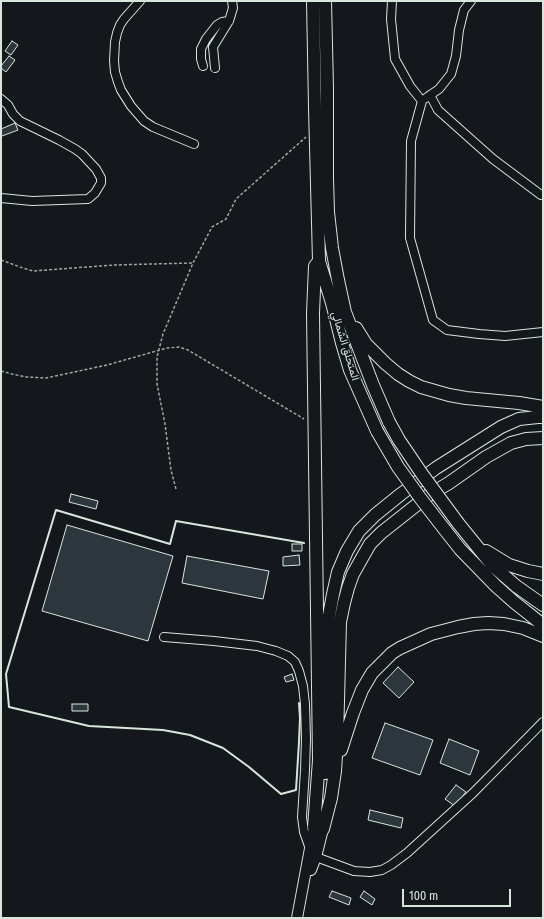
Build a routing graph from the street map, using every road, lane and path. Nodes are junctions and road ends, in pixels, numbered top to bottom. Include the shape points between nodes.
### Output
1 (140, 1) edge
2 (232, 1) edge
3 (313, 1) edge
4 (325, 1) edge
5 (392, 1) edge
6 (471, 1) edge
7 (229, 21) junction
8 (203, 66) dead end
9 (215, 68) dead end
10 (430, 95) junction
11 (1, 99) edge
12 (422, 101) junction
13 (315, 130) junction
14 (194, 144) dead end
15 (543, 195) edge
16 (1, 198) edge
17 (1, 260) edge
18 (319, 260) junction
19 (193, 263) junction
20 (345, 312) junction
21 (543, 332) edge
22 (158, 351) junction
23 (1, 371) edge
24 (543, 407) edge
25 (543, 417) edge
26 (314, 425) junction
27 (543, 438) edge
28 (176, 490) dead end
29 (474, 542) junction
30 (543, 574) edge
31 (543, 605) edge
32 (543, 625) edge
33 (543, 636) edge
34 (164, 637) dead end
35 (543, 722) edge
36 (335, 771) junction
37 (318, 828) junction
38 (312, 853) junction
39 (297, 918) edge

1 - 14 street via 120,25 114,46 115,72 121,90 144,121
2 - 7 street via 233,8
3 - 13 highway, المتحلق الشمالي
4 - 20 highway, المتحلق الشمالي via 328,212 333,254
5 - 12 street via 395,59
6 - 10 street via 464,10 451,74 439,89
7 - 8 street via 217,25 206,39 201,49
7 - 9 street via 213,47
10 - 12 street
10 - 15 street via 438,110 493,159
11 - 16 street via 20,121 82,154 101,178 101,183 88,199 32,201
12 - 21 street via 411,141 410,238 434,320 447,330 479,334 505,336
13 - 18 highway, المتحلق الشمالي
13 - 19 path via 236,199 226,219 212,227
17 - 19 path via 33,271
18 - 26 highway via 314,290
18 - 32 highway, المتحلق الشمالي, bridge via 350,370 377,431 398,467 460,549 496,586
19 - 22 path
20 - 24 highway via 376,355 409,381 449,395
20 - 29 highway, المتحلق الشمالي, bridge via 389,422 422,474
22 - 23 path via 46,378 26,377
22 - 26 path via 179,347 188,350
22 - 28 path via 157,384
25 - 37 highway via 519,420 501,427 436,468 375,515 360,531 347,551 338,572 328,621 328,746
26 - 37 highway
27 - 36 highway via 511,443 486,457 429,495 370,544 353,574 340,622
29 - 30 highway via 509,565
29 - 31 highway, المتحلق الشمالي via 492,565
33 - 36 highway via 504,624 474,624 431,634 396,651 375,670 362,690
34 - 38 street via 257,646 288,656 294,662 303,686 305,704 302,817 304,832
35 - 38 street via 473,793 392,865 370,872 354,871
36 - 37 highway via 331,798
37 - 38 main road
38 - 39 main road

